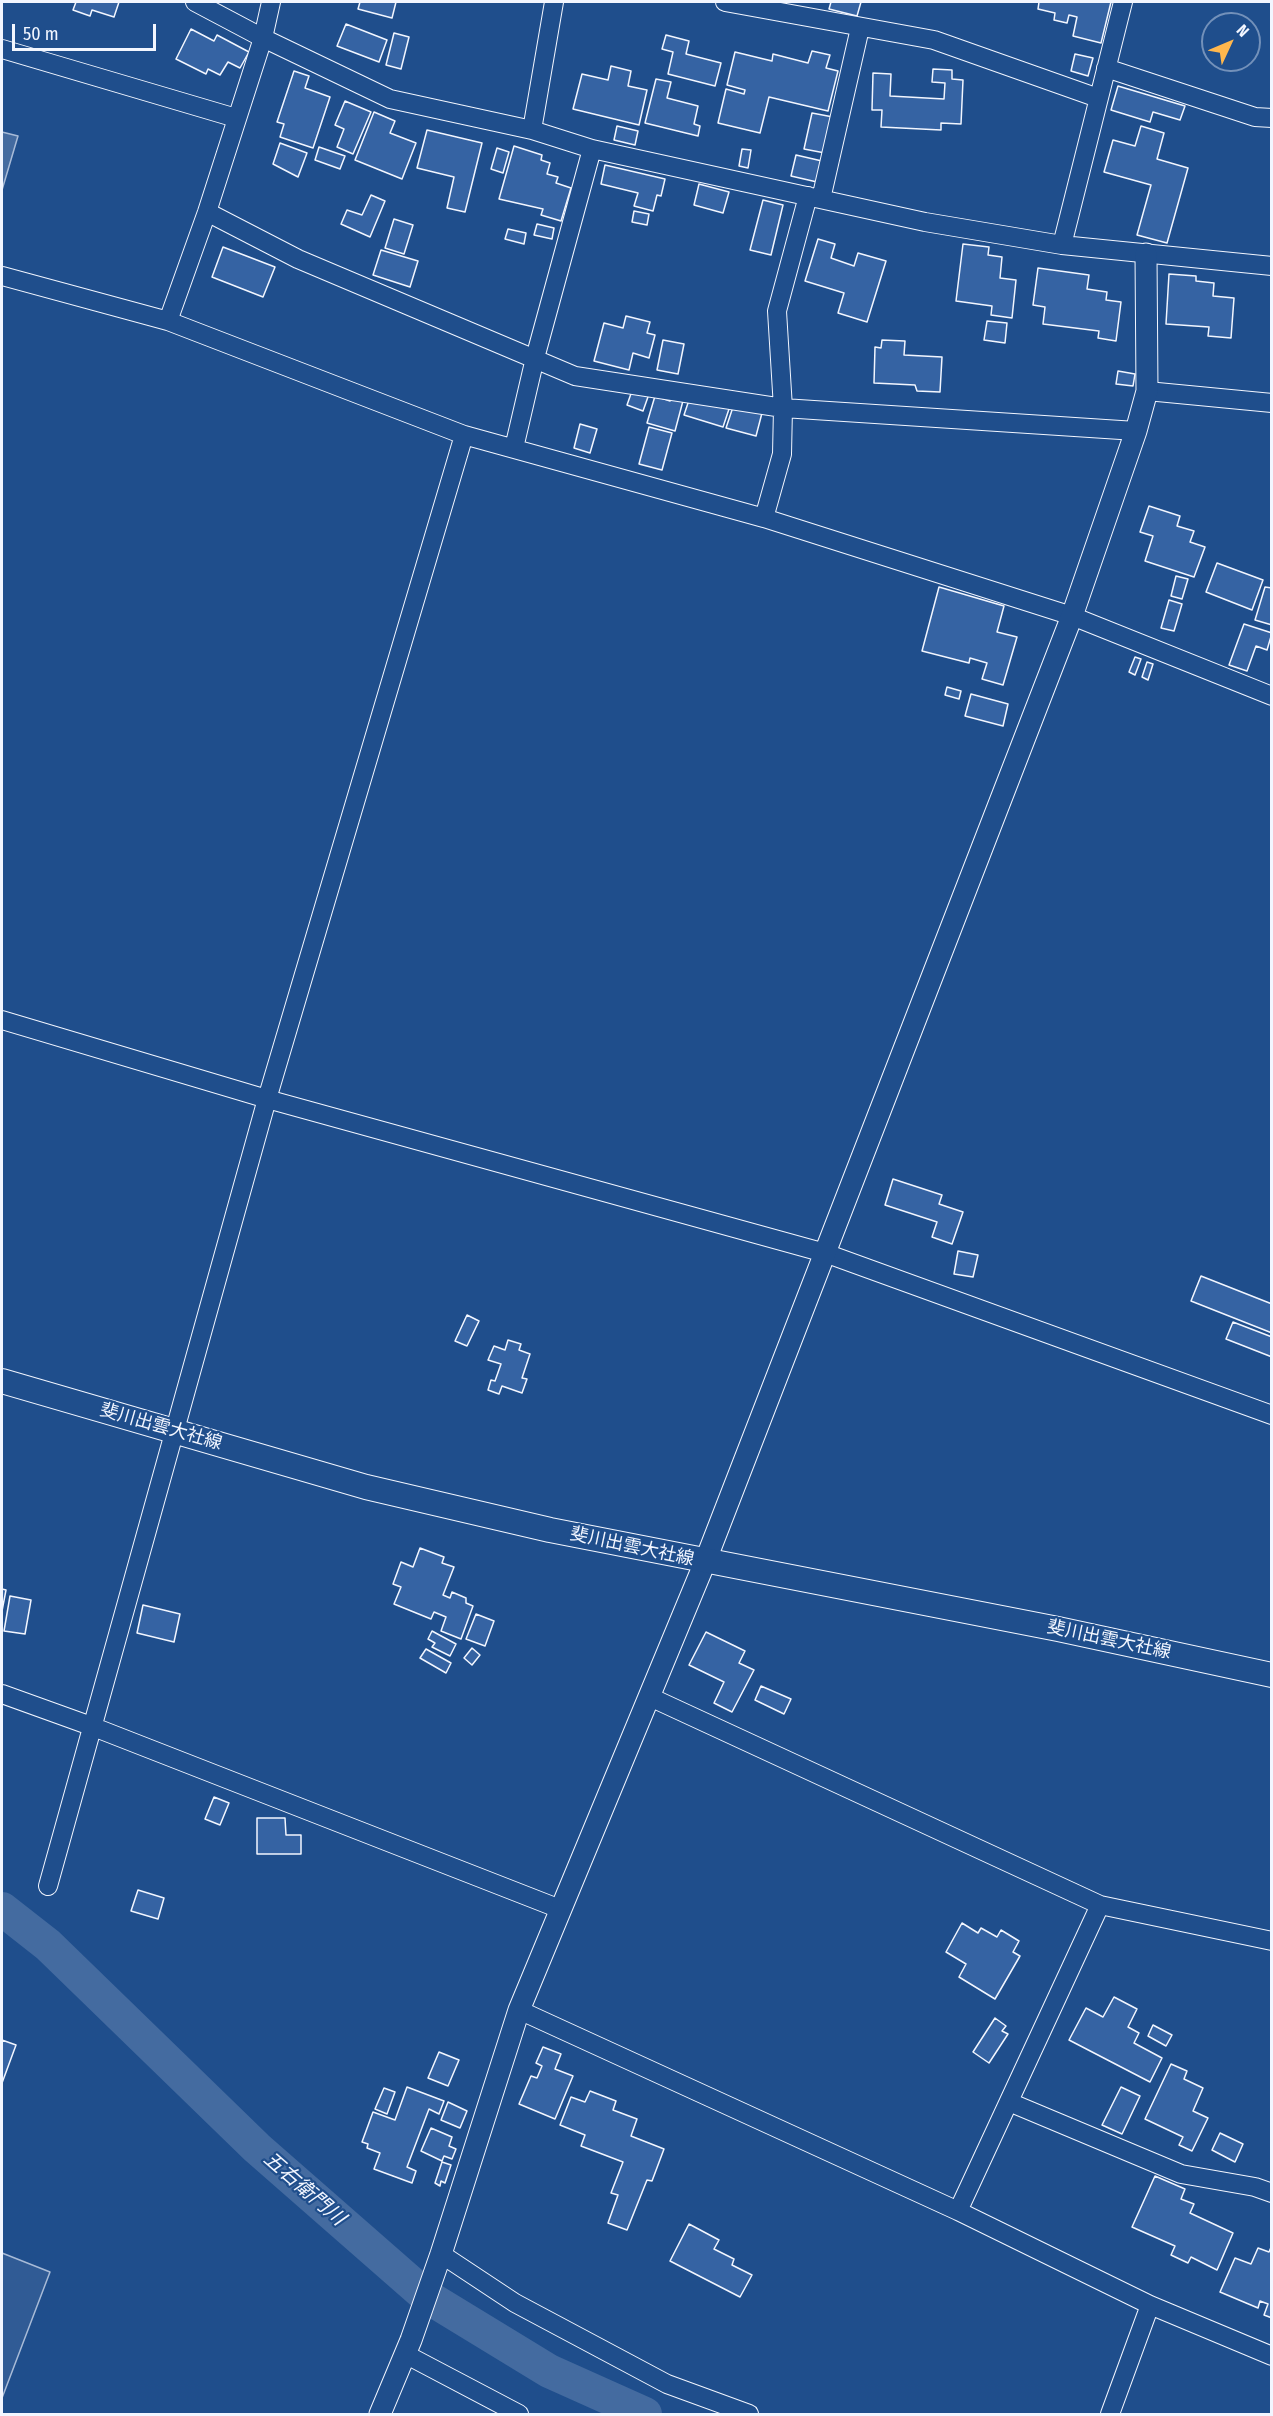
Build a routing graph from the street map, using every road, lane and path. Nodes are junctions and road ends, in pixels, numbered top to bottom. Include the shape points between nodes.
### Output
1 (195, 2) edge
2 (270, 2) edge
3 (554, 2) edge
4 (725, 2) edge
5 (1123, 2) edge
6 (860, 28) junction
7 (263, 38) junction
8 (2, 49) edge
9 (1106, 68) junction
10 (1098, 98) junction
11 (236, 118) junction
12 (1272, 118) edge
13 (532, 130) junction
14 (592, 149) junction
15 (814, 198) junction
16 (207, 212) junction
17 (1062, 245) junction
18 (1146, 254) junction
19 (1272, 266) edge
20 (2, 276) edge
21 (168, 321) junction
22 (535, 358) junction
23 (1147, 391) junction
24 (1272, 403) edge
25 (783, 408) junction
26 (1136, 431) junction
27 (464, 435) junction
28 (514, 448) junction
29 (764, 518) junction
30 (1072, 616) junction
31 (1272, 696) edge
32 (2, 1020) edge
33 (267, 1099) junction
34 (825, 1253) junction
35 (2, 1381) edge
36 (1272, 1414) edge
37 (176, 1431) junction
38 (705, 1562) junction
39 (1272, 1675) edge
40 (2, 1694) edge
41 (650, 1697) junction
42 (91, 1726) junction
43 (48, 1886) dead end
44 (1100, 1905) junction
45 (560, 1909) junction
46 (1272, 1941) edge
47 (519, 2010) junction
48 (1009, 2102) junction
49 (1272, 2193) edge
50 (958, 2211) junction
51 (441, 2254) junction
52 (1150, 2305) junction
53 (408, 2347) junction
54 (1272, 2356) edge
55 (380, 2415) edge
56 (519, 2415) edge
57 (749, 2415) edge
58 (1110, 2415) edge

1 - 7 street
2 - 7 street
3 - 13 street
4 - 6 street
5 - 9 street
6 - 10 street via 934,40
6 - 15 street
7 - 11 street
7 - 13 street via 390,99
8 - 11 street
9 - 10 street
9 - 12 street via 1255,117
10 - 17 street
11 - 16 street
13 - 14 street
14 - 15 street
14 - 22 street
15 - 17 street
15 - 25 street via 777,311
16 - 21 street
16 - 22 street via 298,259
17 - 18 street
18 - 19 street
18 - 23 street
20 - 21 street
21 - 27 street
22 - 25 street via 575,376
22 - 28 street
23 - 24 street
23 - 26 street
25 - 26 street
25 - 29 street via 782,454
26 - 30 street
27 - 28 street
27 - 33 street
28 - 29 street
29 - 30 street
30 - 31 street
30 - 34 street
32 - 33 street
33 - 34 street
33 - 37 street
34 - 36 street
34 - 38 street
35 - 37 main road, 斐川出雲大社線
37 - 38 main road, 斐川出雲大社線 via 366,1487
37 - 42 street
38 - 39 main road, 斐川出雲大社線 via 1058,1629
38 - 41 street
40 - 42 street
41 - 44 street
41 - 45 street
42 - 43 street
42 - 45 street
44 - 46 street
44 - 48 street
45 - 47 street
47 - 50 street
47 - 51 street
48 - 49 street via 1181,2174
48 - 50 street
50 - 52 street
51 - 53 street
51 - 57 street via 515,2303 667,2384
52 - 54 street
52 - 58 street
53 - 55 street
53 - 56 street

